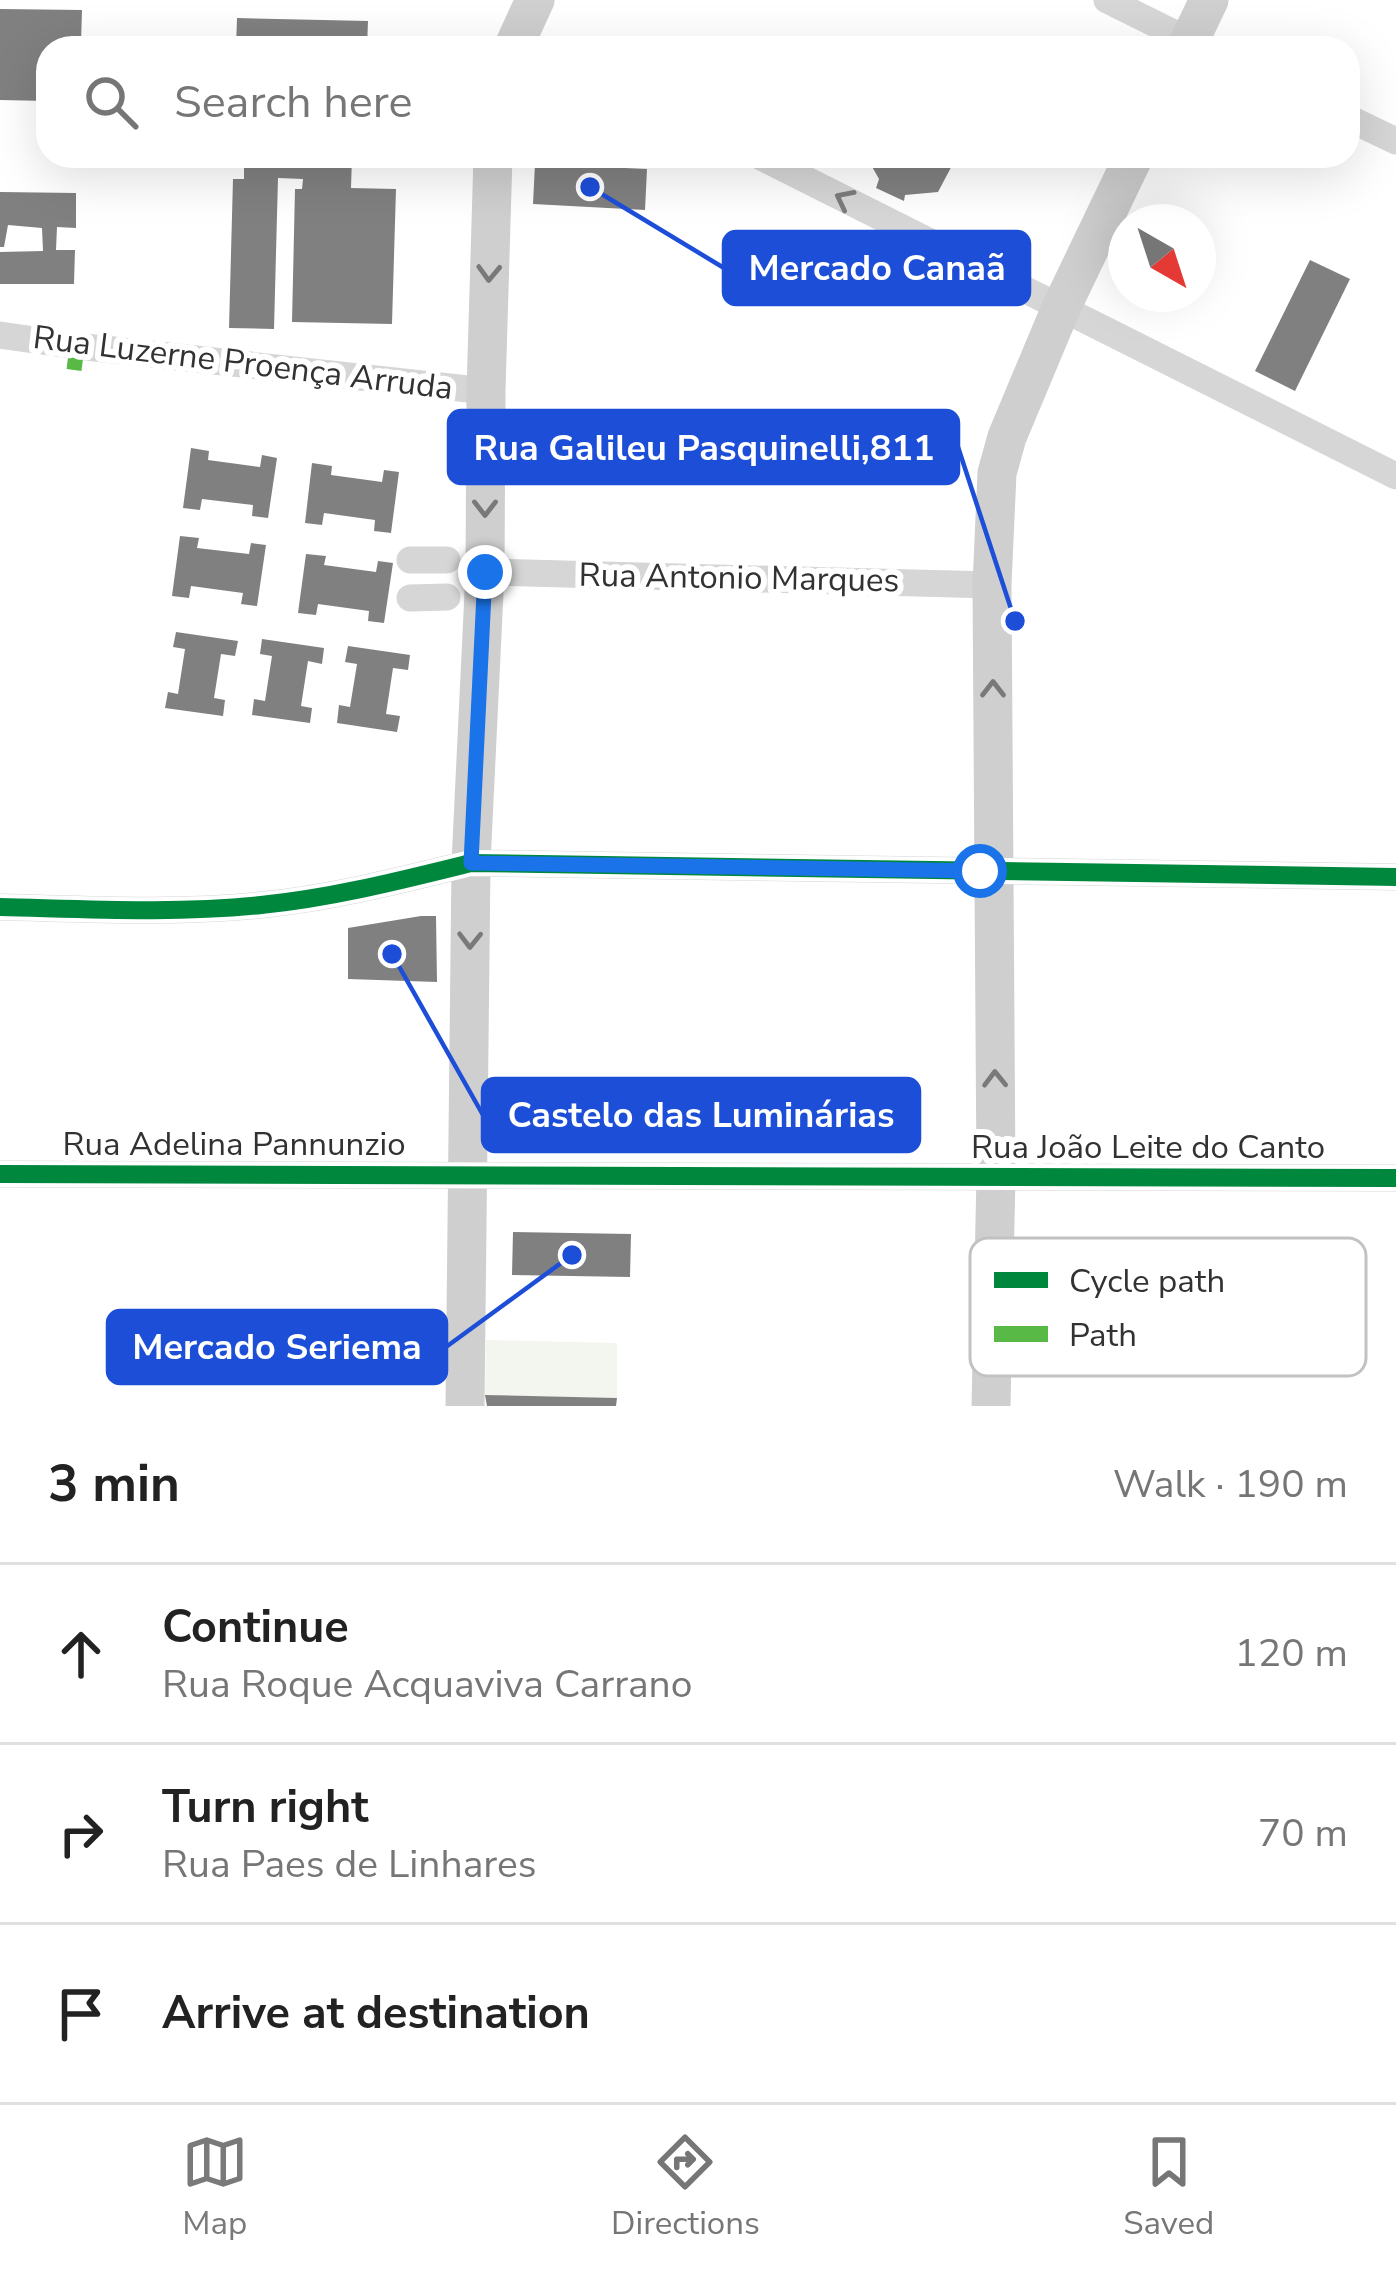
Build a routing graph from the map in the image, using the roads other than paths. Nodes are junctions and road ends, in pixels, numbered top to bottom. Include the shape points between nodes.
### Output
1 (1107, 0) edge
2 (1209, 0) edge
3 (1174, 36) edge
4 (1196, 36) edge
5 (1360, 124) edge
6 (1396, 141) edge
7 (493, 168) edge
8 (784, 168) edge
9 (1128, 168) edge
10 (1061, 308) junction
11 (0, 335) edge
12 (486, 391) junction
13 (1396, 476) edge
14 (410, 560) dead end
15 (447, 560) dead end
16 (485, 572) junction
17 (992, 584) junction
18 (447, 597) dead end
19 (410, 598) dead end
20 (471, 863) junction
21 (992, 871) junction
22 (1396, 877) edge
23 (0, 908) edge
24 (467, 1173) junction
25 (0, 1174) edge
26 (996, 1176) junction
27 (1396, 1178) edge
28 (995, 1238) edge
29 (992, 1376) edge
30 (465, 1406) edge
31 (991, 1406) edge

1 - 3 street
2 - 4 street
5 - 6 street
7 -> 12 street
10 -> 8 street
9 - 10 street
10 - 13 street
10 - 17 street via 1007,436
11 - 12 street, Rua Luzerne Proença Arruda via 76,358
12 -> 16 street
14 - 15 street
16 - 17 street, Rua Antonio Marques
16 - 20 street
21 -> 17 street
18 - 19 street
20 - 21 street
20 - 23 street via 261,905
20 -> 24 street
21 - 22 street
26 -> 21 street
24 - 25 street, Rua Adelina Pannunzio
24 - 26 street, Rua João Leite do Canto
24 - 30 street
26 - 27 street, Rua João Leite do Canto
26 - 28 street
29 - 31 street

